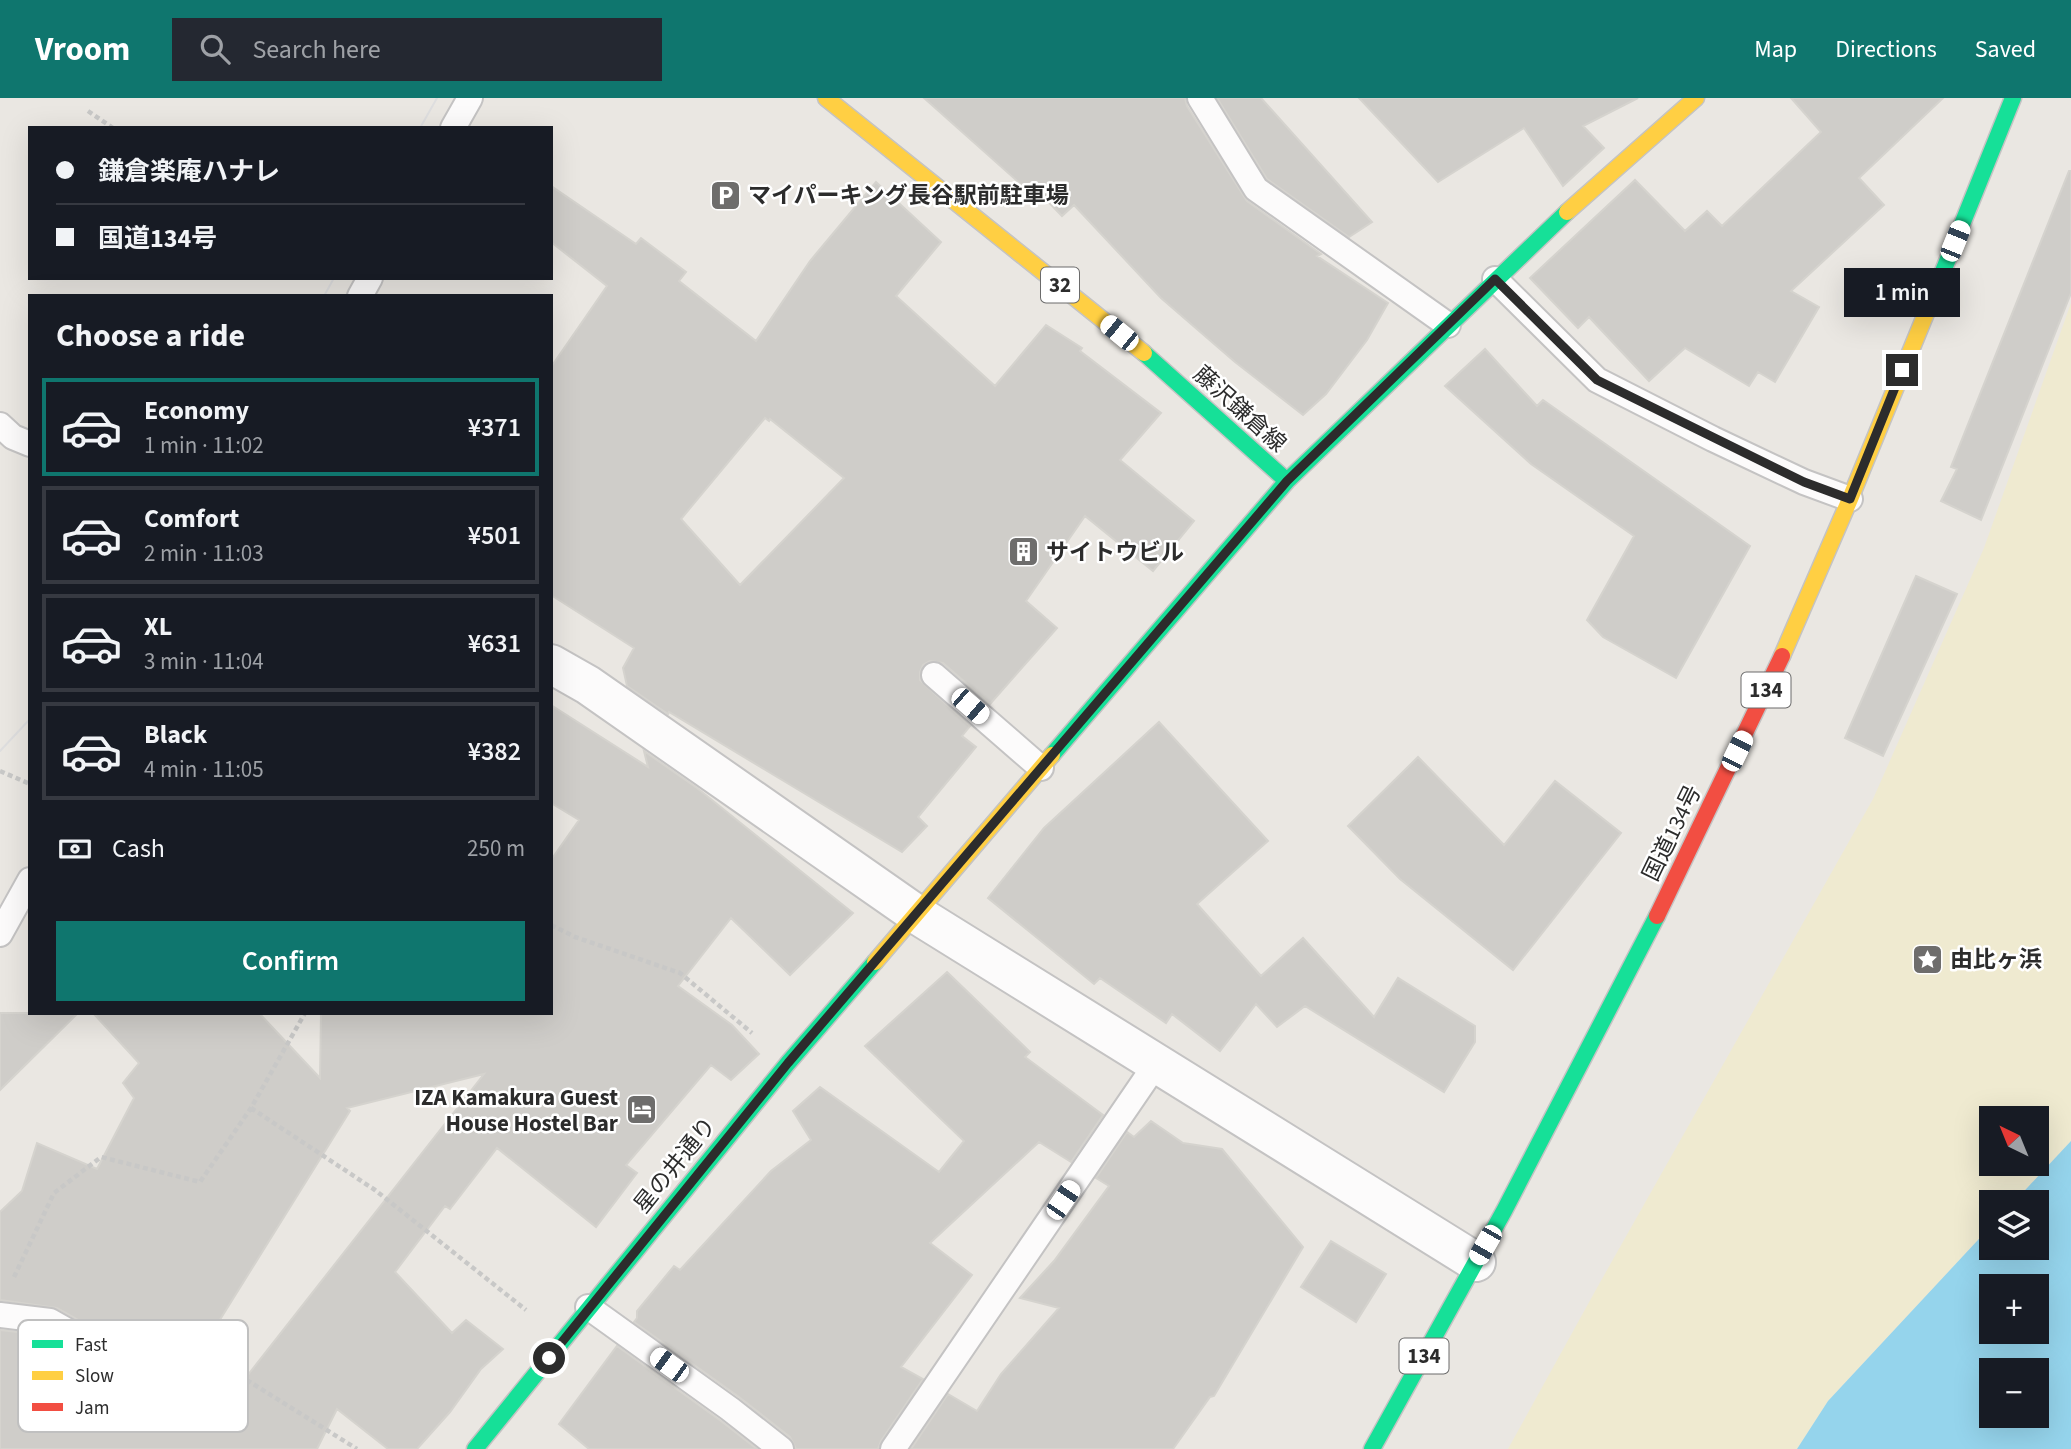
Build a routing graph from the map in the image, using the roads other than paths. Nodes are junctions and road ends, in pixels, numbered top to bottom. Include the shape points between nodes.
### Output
1 (470, 98) edge
2 (826, 98) edge
3 (1200, 98) edge
4 (1696, 98) edge
5 (2013, 98) edge
6 (454, 126) edge
7 (1495, 279) junction
8 (1448, 325) junction
9 (0, 425) edge
10 (28, 443) edge
11 (1287, 481) junction
12 (1850, 499) junction
13 (553, 665) edge
14 (934, 675) dead end
15 (1041, 768) junction
16 (28, 884) edge
17 (916, 914) junction
18 (0, 934) edge
19 (1156, 1064) junction
20 (1476, 1262) junction
21 (588, 1307) junction
22 (0, 1315) edge
23 (42, 1320) edge
24 (475, 1449) edge
25 (780, 1449) edge
26 (893, 1449) edge
27 (1372, 1449) edge

1 - 6 lane
2 - 11 main road, 藤沢鎌倉線 / 32 via 1140,350
3 - 8 lane via 1256,189
4 - 7 main road, 藤沢鎌倉線
5 - 12 main road, 国道134号 / 134
7 - 8 main road, 藤沢鎌倉線
7 - 12 lane via 1597,380 1804,482
8 - 11 main road, 藤沢鎌倉線
9 - 10 lane via 12,437
11 - 15 main road, 星の井通り
12 - 20 main road, 国道134号 / 134 via 1770,683 1665,898
13 - 17 street
14 - 15 lane
15 - 17 main road, 星の井通り
16 - 18 lane
17 - 19 street
17 - 21 main road, 星の井通り
19 - 20 street
19 - 26 lane
20 - 27 main road, 国道134号 / 134
21 - 24 main road, 星の井通り
21 - 25 lane
22 - 23 lane

